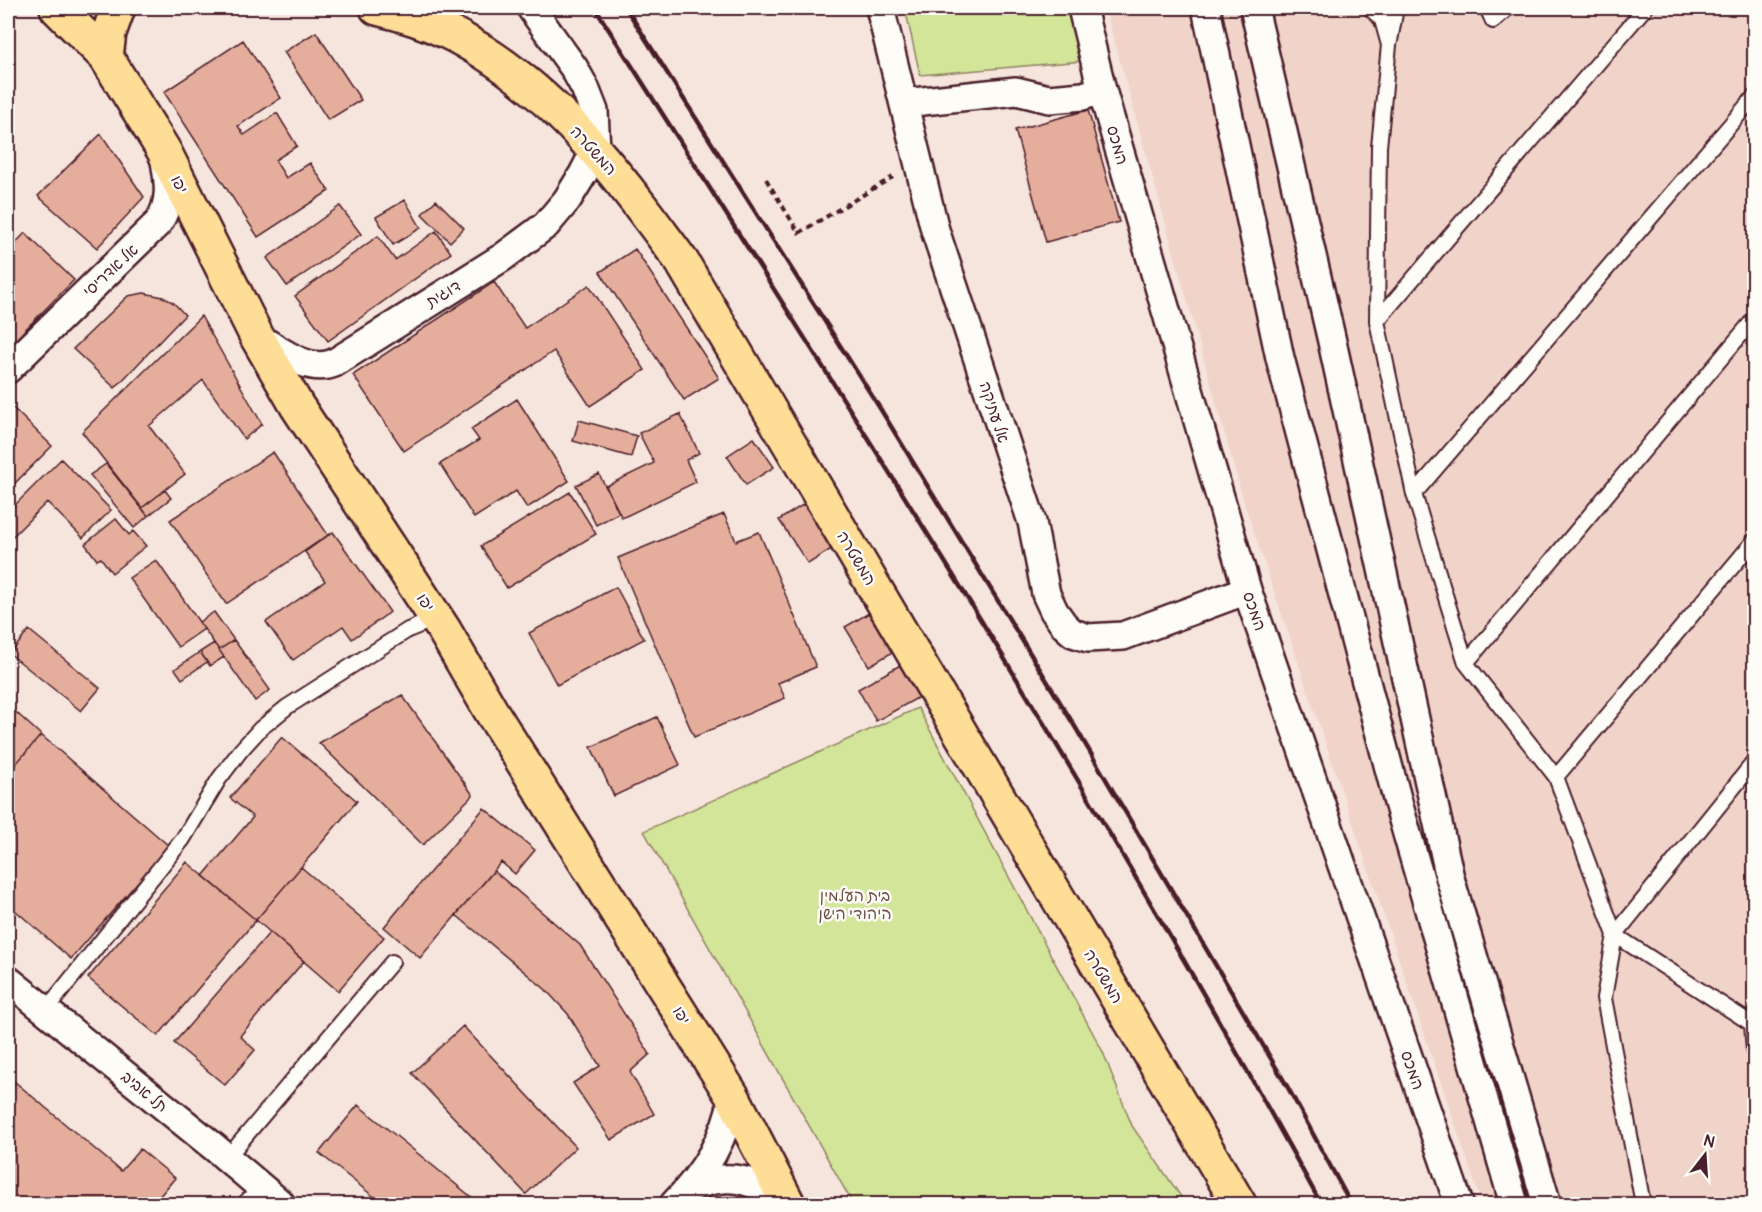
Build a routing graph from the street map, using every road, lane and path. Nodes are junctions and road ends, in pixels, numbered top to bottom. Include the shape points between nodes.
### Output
1 (57, 8) edge
2 (118, 8) edge
3 (377, 8) edge
4 (531, 8) edge
5 (880, 8) edge
6 (1082, 8) edge
7 (1206, 8) edge
8 (1254, 8) edge
9 (1265, 8) edge
10 (1370, 8) edge
11 (1396, 8) edge
12 (1487, 8) edge
13 (1508, 8) edge
14 (1645, 8) edge
15 (1261, 35) junction
16 (1389, 45) junction
17 (106, 57) junction
18 (1102, 90) junction
19 (1755, 97) edge
20 (904, 103) junction
21 (596, 149) junction
22 (164, 151) junction
23 (919, 162) junction
24 (766, 179) dead end
25 (1755, 319) edge
26 (1377, 321) junction
27 (257, 338) junction
28 (8, 369) edge
29 (1414, 494) junction
30 (1755, 541) edge
31 (1247, 590) junction
32 (444, 630) junction
33 (1466, 663) junction
34 (1755, 762) edge
35 (1556, 777) junction
36 (1615, 935) junction
37 (392, 962) dead end
38 (8, 980) edge
39 (46, 1010) junction
40 (1753, 1022) edge
41 (1755, 1052) edge
42 (733, 1097) junction
43 (227, 1158) junction
44 (252, 1196) edge
45 (683, 1196) edge
46 (786, 1201) edge
47 (281, 1204) edge
48 (1239, 1204) edge
49 (1459, 1204) edge
50 (1514, 1204) edge
51 (1547, 1204) edge
52 (1643, 1204) edge

1 - 17 highway, יפו
2 - 17 highway
3 - 21 highway, המשטרה via 411,16 453,34 501,63 552,104
4 - 21 street via 585,88 594,111
5 - 20 street, אל עתיקה
6 - 18 street, המכס
7 - 50 street via 1280,358 1399,806
8 - 15 street
9 - 15 lane
10 - 16 lane via 1382,20
11 - 16 lane
12 - 13 lane via 1493,21
14 - 26 lane
15 - 51 street via 1450,878
16 - 26 lane via 1379,147
17 - 22 highway, יפו
18 - 20 street via 1049,99 1016,91
18 - 31 street, המכס
19 - 29 lane
20 - 23 street, אל עתיקה
21 - 27 street, דוגית via 567,200 546,225 334,363 310,365
21 - 48 highway, המשטרה via 682,261
22 - 27 highway, יפו
22 - 28 street, אל אדריסי via 170,184 167,207 158,223
23 - 24 path via 799,233
23 - 31 street, אל עתיקה via 935,230 1032,522 1046,594 1064,625 1088,638 1123,636
25 - 33 lane
26 - 29 lane
27 - 32 highway, יפו
29 - 33 lane
30 - 35 lane
31 - 49 street, המכס
32 - 39 lane via 425,623 408,630 287,707 260,729 219,779 183,839
32 - 42 highway, יפו
33 - 35 lane
34 - 36 lane
35 - 36 lane
36 - 40 lane
36 - 52 lane via 1604,998
37 - 43 lane
38 - 39 street, תל אביב
39 - 43 street, תל אביב
40 - 41 lane
42 - 45 street via 717,1148
42 - 46 highway, יפו
43 - 44 street, תל אביב
44 - 47 street, תל אביב
45 - 46 street via 719,1178 733,1178 766,1188

